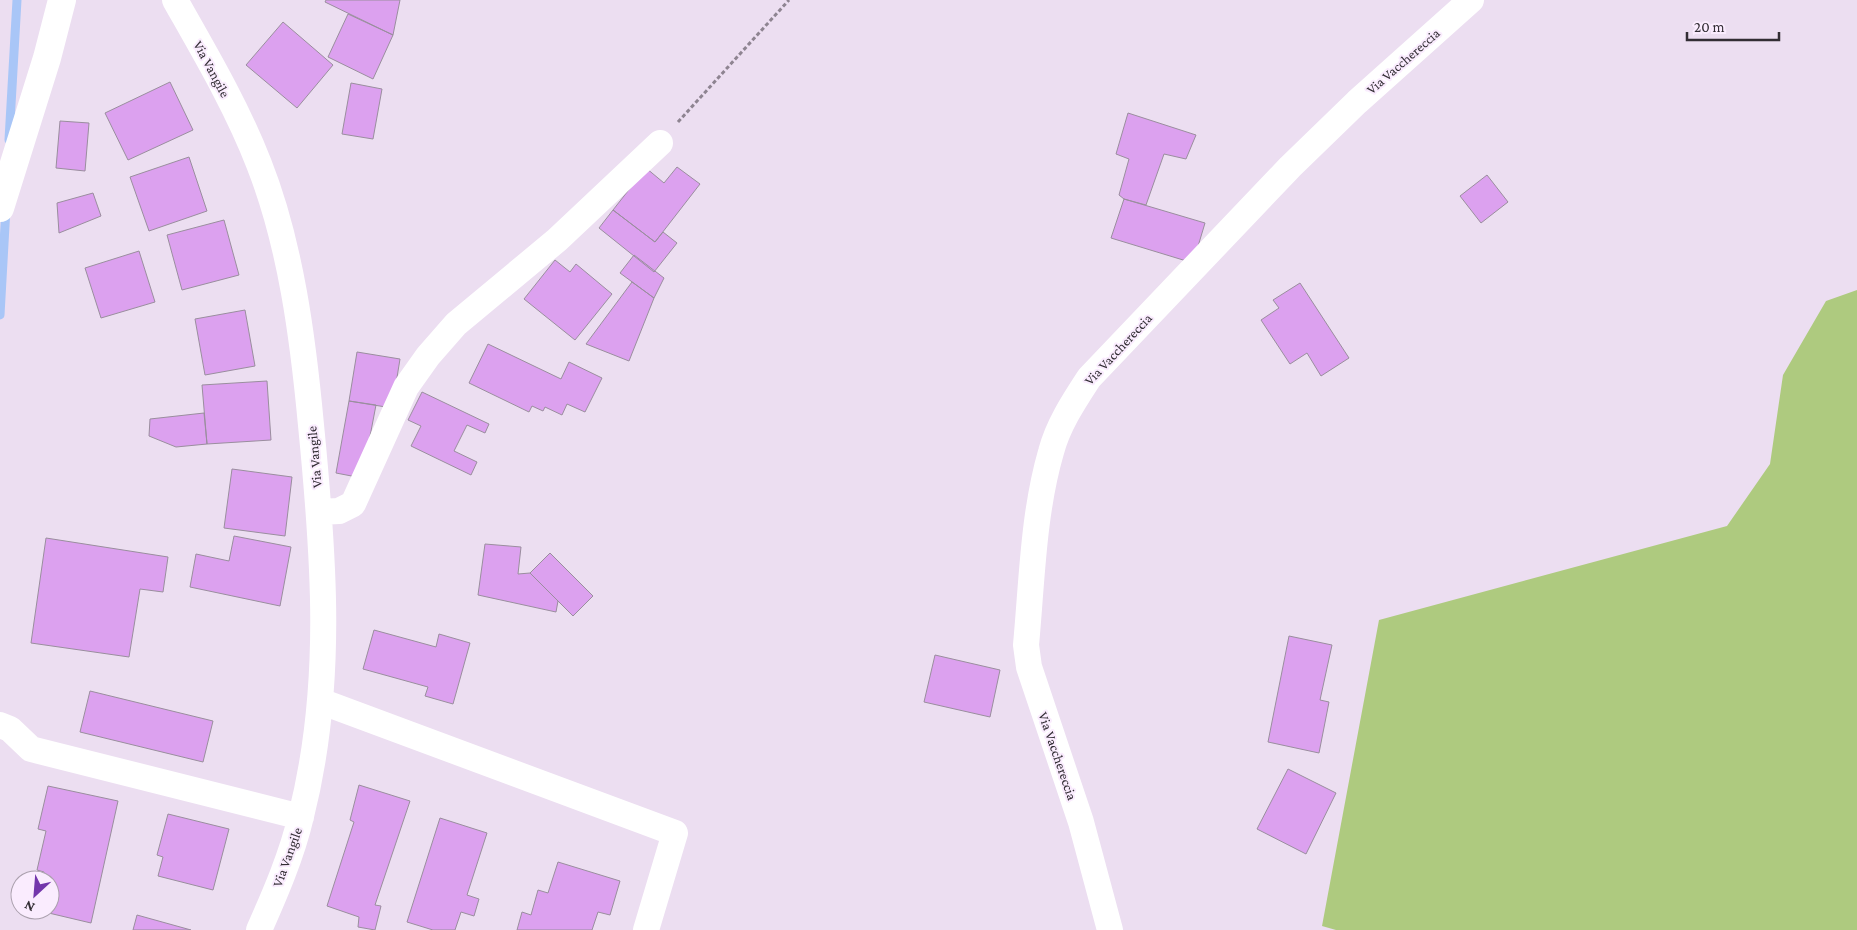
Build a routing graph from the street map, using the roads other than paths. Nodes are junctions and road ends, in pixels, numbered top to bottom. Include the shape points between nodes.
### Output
1 (62, 0) edge
2 (175, 0) edge
3 (1471, 0) edge
4 (660, 143) road end
5 (0, 208) edge
6 (319, 512) junction
7 (320, 701) junction
8 (0, 725) edge
9 (301, 817) junction
10 (259, 930) edge
11 (646, 930) edge
12 (1110, 930) edge

1 - 5 street
2 - 6 street, Via Vangile via 236,114 260,165 273,208 304,350
3 - 12 street, Via Vacchereccia via 1290,167 1089,378 1070,407 1051,451 1039,509 1026,645 1029,667 1081,822
4 - 6 street via 557,240 456,324 406,387 354,504 339,512
6 - 7 street, Via Vangile via 325,631
7 - 9 street, Via Vangile
7 - 11 street via 675,834
8 - 9 street via 10,729 31,749
9 - 10 street, Via Vangile

